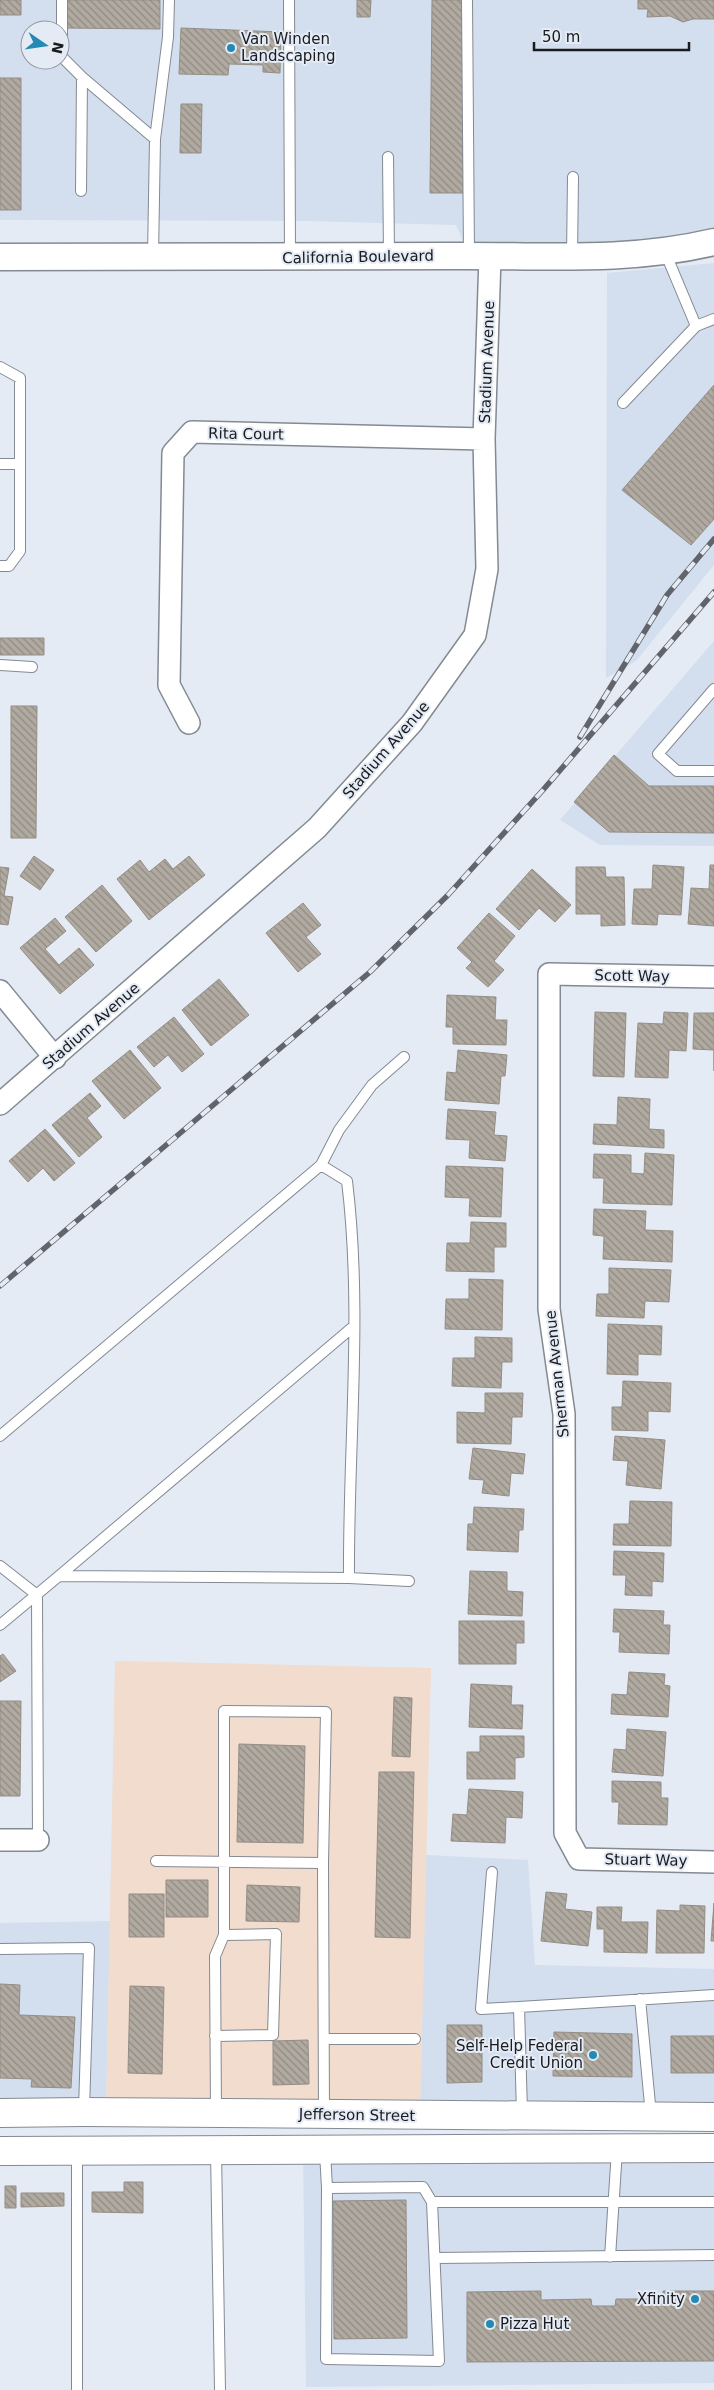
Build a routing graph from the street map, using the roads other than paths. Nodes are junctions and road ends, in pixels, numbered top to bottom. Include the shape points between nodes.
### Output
1 (62, 0) edge
2 (169, 0) edge
3 (289, 0) edge
4 (468, 0) edge
5 (82, 77) junction
6 (155, 139) junction
7 (388, 157) dead end
8 (573, 178) dead end
9 (81, 191) dead end
10 (714, 242) edge
11 (664, 252) junction
12 (389, 256) junction
13 (479, 256) junction
14 (0, 257) edge
15 (153, 257) junction
16 (290, 257) junction
17 (572, 258) junction
18 (714, 319) edge
19 (696, 326) junction
20 (0, 367) edge
21 (623, 403) dead end
22 (484, 439) junction
23 (0, 464) edge
24 (20, 464) junction
25 (0, 566) edge
26 (0, 665) edge
27 (32, 667) dead end
28 (714, 689) edge
29 (189, 723) dead end
30 (714, 771) edge
31 (549, 974) joint
32 (714, 977) edge
33 (0, 991) edge
34 (404, 1057) dead end
35 (55, 1058) junction
36 (0, 1104) edge
37 (321, 1165) junction
38 (354, 1326) junction
39 (0, 1436) edge
40 (0, 1566) edge
41 (59, 1576) junction
42 (349, 1578) junction
43 (409, 1581) dead end
44 (37, 1595) junction
45 (0, 1626) edge
46 (0, 1840) edge
47 (38, 1840) joint
48 (579, 1859) joint
49 (156, 1861) dead end
50 (225, 1862) junction
51 (323, 1862) junction
52 (714, 1862) edge
53 (492, 1872) dead end
54 (224, 1935) junction
55 (0, 1949) edge
56 (714, 1995) edge
57 (640, 2000) junction
58 (519, 2007) junction
59 (214, 2036) junction
60 (325, 2039) junction
61 (415, 2039) dead end
62 (84, 2112) junction
63 (0, 2114) edge
64 (216, 2114) junction
65 (324, 2115) junction
66 (652, 2116) junction
67 (522, 2117) junction
68 (714, 2117) edge
69 (324, 2148) junction
70 (714, 2148) edge
71 (216, 2150) junction
72 (617, 2150) junction
73 (0, 2151) edge
74 (77, 2152) junction
75 (327, 2188) junction
76 (432, 2202) junction
77 (613, 2202) junction
78 (714, 2202) edge
79 (714, 2255) edge
80 (610, 2257) junction
81 (435, 2258) junction
82 (77, 2390) edge
83 (220, 2390) edge

1 - 5 lane via 62,57
2 - 6 lane via 168,37
3 - 16 lane
4 - 13 lane
5 - 6 lane
5 - 9 lane
6 - 15 lane
7 - 12 lane
8 - 17 lane
10 - 11 street, California Boulevard
11 - 17 street, California Boulevard
11 - 19 lane
12 - 13 street, California Boulevard
12 - 16 street, California Boulevard
13 - 17 street, California Boulevard
13 - 22 street, Stadium Avenue
14 - 15 street, California Boulevard
15 - 16 street, California Boulevard
18 - 19 lane
19 - 21 lane
20 - 24 lane via 20,378
22 - 29 street, Rita Court via 192,432 173,453 169,685
22 - 35 street, Stadium Avenue via 487,569 475,636 412,723 317,828
23 - 24 lane
24 - 25 lane via 20,551 9,566
26 - 27 lane
28 - 30 lane via 658,754 677,771
31 - 32 street, Scott Way
31 - 48 street, Sherman Avenue via 549,1308 564,1414 565,1834
33 - 35 street
34 - 37 lane via 372,1085 339,1130
35 - 36 street, Stadium Avenue
37 - 38 lane via 347,1181 354,1235
37 - 39 lane
38 - 41 lane
38 - 42 lane
40 - 44 lane
41 - 42 lane
41 - 44 lane
42 - 43 lane
44 - 45 lane
44 - 47 lane
46 - 47 street
48 - 52 street, Stuart Way
49 - 50 lane
50 - 51 lane
50 - 51 lane via 224,1711 326,1712
50 - 54 lane
51 - 60 lane
53 - 58 lane via 481,2009
54 - 59 lane via 215,1956
54 - 59 lane via 276,1934 273,2035
55 - 62 lane via 89,1948
56 - 57 lane
57 - 58 lane
57 - 66 lane
58 - 67 lane
59 - 64 lane
60 - 61 lane
60 - 65 lane
62 - 63 main road, Jefferson Street
62 - 64 main road, Jefferson Street
64 - 65 main road, Jefferson Street
65 - 67 main road, Jefferson Street
66 - 67 main road, Jefferson Street
66 - 68 main road, Jefferson Street
69 - 71 main road
69 - 72 main road
69 - 75 lane
70 - 72 main road
71 - 74 main road
71 - 83 lane
72 - 77 lane
73 - 74 main road
74 - 82 lane
75 - 76 lane via 423,2187
75 - 81 lane via 326,2359 439,2362
76 - 77 lane
76 - 81 lane
77 - 78 lane
77 - 80 lane
79 - 80 lane
80 - 81 lane

